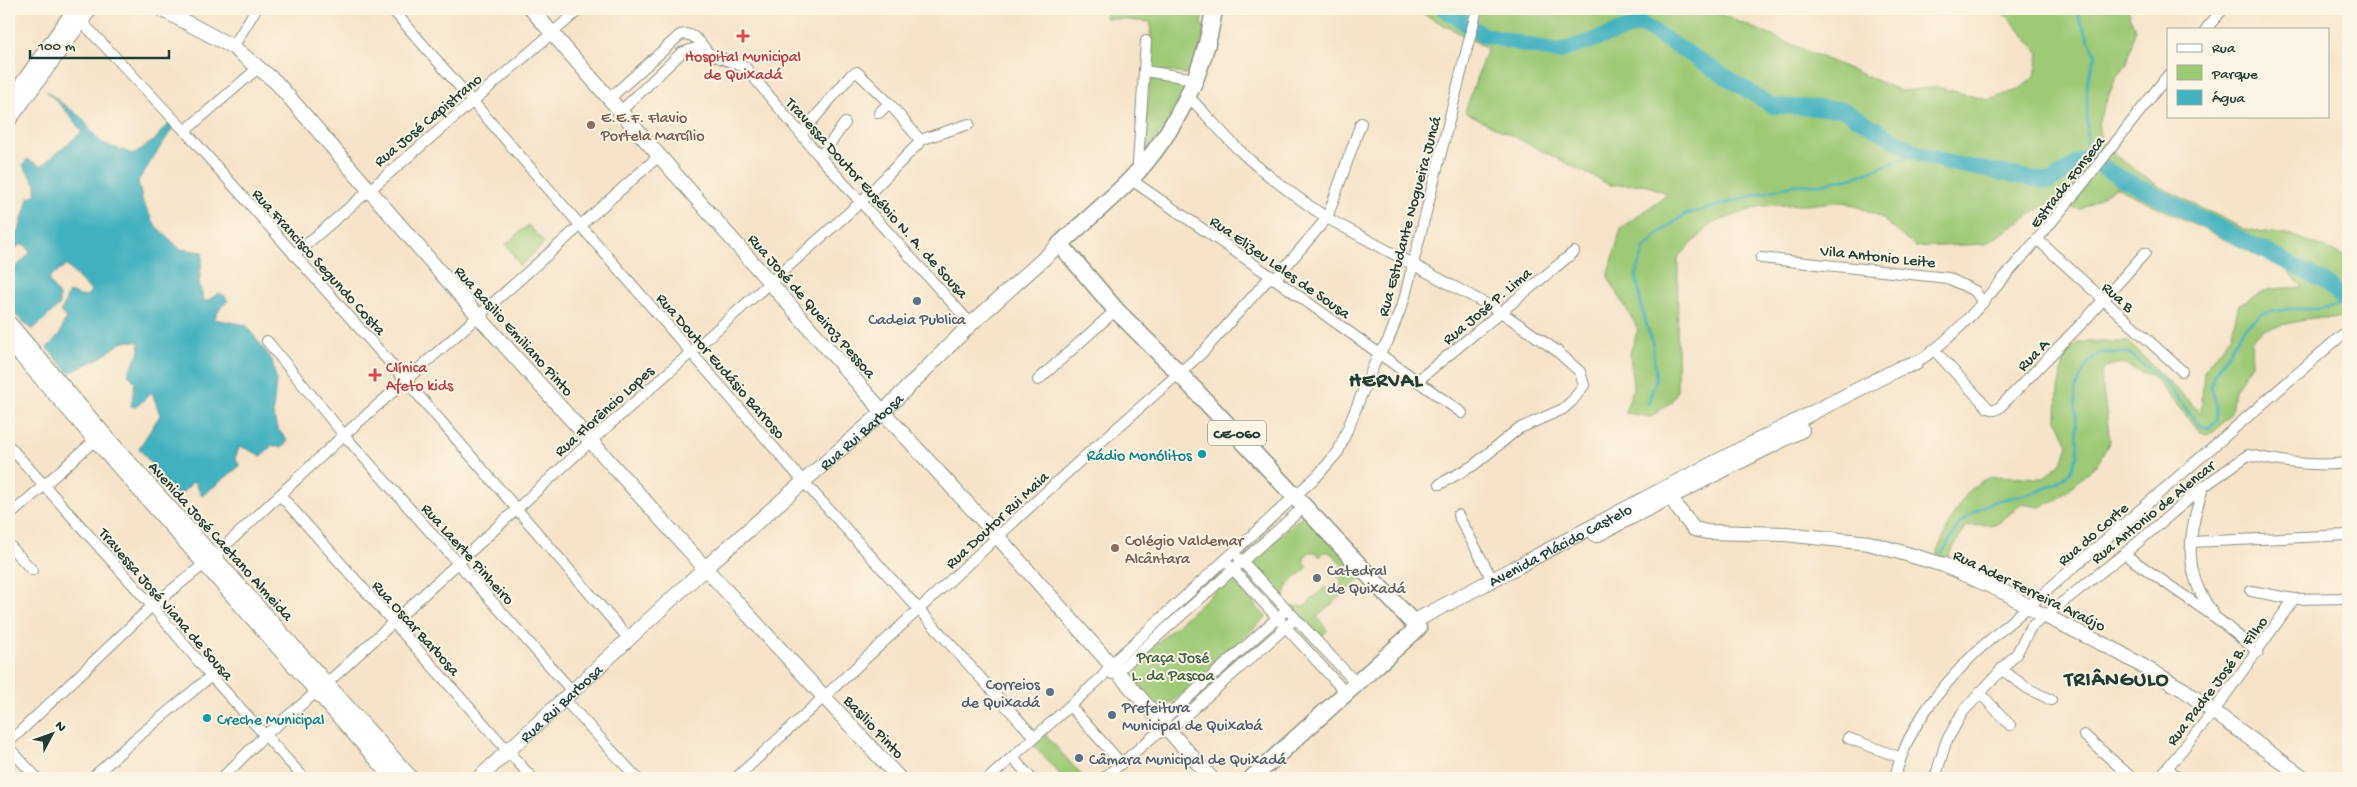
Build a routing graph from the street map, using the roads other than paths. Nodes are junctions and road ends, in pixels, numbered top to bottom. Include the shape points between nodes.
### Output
1 (90, 9) edge
2 (162, 9) edge
3 (256, 9) edge
4 (392, 9) edge
5 (531, 9) edge
6 (580, 9) edge
7 (1214, 9) edge
8 (1477, 9) edge
9 (2222, 9) edge
10 (78, 15) edge
11 (2207, 28) edge
12 (552, 33) junction
13 (1146, 41) dead end
14 (54, 48) junction
15 (233, 48) junction
16 (708, 53) junction
17 (258, 68) junction
18 (1145, 71) junction
19 (2167, 76) edge
20 (1195, 79) junction
21 (1188, 96) junction
22 (610, 98) junction
23 (472, 100) junction
24 (9, 102) edge
25 (889, 103) junction
26 (621, 111) junction
27 (879, 113) dead end
28 (9, 120) edge
29 (846, 123) dead end
30 (1361, 123) dead end
31 (969, 124) dead end
32 (185, 131) junction
33 (801, 134) junction
34 (920, 140) junction
35 (660, 155) junction
36 (820, 157) junction
37 (1135, 174) junction
38 (368, 189) junction
39 (862, 201) junction
40 (1327, 218) junction
41 (581, 226) junction
42 (2038, 240) junction
43 (1060, 244) junction
44 (1574, 252) dead end
45 (2145, 253) dead end
46 (294, 255) junction
47 (1761, 258) dead end
48 (1413, 265) junction
49 (1273, 278) junction
50 (771, 283) junction
51 (2102, 301) junction
52 (1984, 303) junction
53 (1116, 310) junction
54 (1502, 312) junction
55 (479, 316) junction
56 (9, 323) edge
57 (971, 324) junction
58 (2342, 335) dead end
59 (266, 341) dead end
60 (9, 342) edge
61 (691, 351) junction
62 (1935, 351) junction
63 (1378, 355) junction
64 (1916, 363) joint
65 (2182, 371) dead end
66 (1179, 372) junction
67 (1038, 380) dead end
68 (1418, 381) junction
69 (406, 382) junction
70 (883, 412) junction
71 (1462, 413) dead end
72 (344, 435) junction
73 (99, 437) junction
74 (591, 441) junction
75 (9, 446) edge
76 (2348, 463) edge
77 (803, 481) junction
78 (1440, 484) dead end
79 (44, 485) junction
80 (2203, 487) junction
81 (1668, 492) junction
82 (280, 495) junction
83 (1300, 500) junction
84 (515, 510) junction
85 (1458, 515) dead end
86 (9, 516) edge
87 (2348, 535) edge
88 (998, 537) junction
89 (2191, 542) junction
90 (9, 545) edge
91 (1560, 548) junction
92 (1232, 552) junction
93 (2124, 554) junction
94 (209, 560) junction
95 (1224, 560) junction
96 (1242, 562) junction
97 (457, 563) junction
98 (705, 568) junction
99 (32, 570) dead end
100 (1233, 570) junction
101 (1492, 579) junction
102 (2251, 591) dead end
103 (1473, 594) junction
104 (2348, 598) edge
105 (2294, 600) junction
106 (152, 606) junction
107 (2029, 607) junction
108 (921, 610) junction
109 (1286, 610) junction
110 (2045, 616) junction
111 (1277, 619) junction
112 (1296, 619) junction
113 (2219, 620) junction
114 (393, 622) junction
115 (1415, 625) junction
116 (1285, 628) junction
117 (628, 639) junction
118 (2258, 652) junction
119 (1114, 668) junction
120 (2001, 669) junction
121 (211, 676) junction
122 (1348, 685) junction
123 (321, 688) junction
124 (1979, 692) junction
125 (568, 695) junction
126 (824, 697) junction
127 (2051, 700) dead end
128 (1070, 706) junction
129 (2214, 711) junction
130 (2010, 725) dead end
131 (1162, 728) junction
132 (2084, 735) dead end
133 (264, 736) junction
134 (1034, 738) junction
135 (1848, 738) dead end
136 (9, 742) edge
137 (9, 748) edge
138 (508, 752) junction
139 (1012, 757) junction
140 (1900, 757) junction
141 (1121, 763) junction
142 (2168, 768) junction
143 (37, 778) edge
144 (92, 778) edge
145 (222, 778) edge
146 (304, 778) edge
147 (393, 778) edge
148 (411, 778) edge
149 (479, 778) edge
150 (532, 778) edge
151 (637, 778) edge
152 (736, 778) edge
153 (900, 778) edge
154 (989, 778) edge
155 (1031, 778) edge
156 (1104, 778) edge
157 (1211, 778) edge
158 (1240, 778) edge
159 (1252, 778) edge
160 (1895, 778) edge
161 (1936, 778) edge
162 (2132, 778) edge
163 (2160, 778) edge
164 (2178, 778) edge
165 (2304, 778) edge

1 - 10 main road
2 - 15 main road, Rua Basilio Emiliano Pinto
3 - 15 street
4 - 23 street, Rua Doutor Eudásio Barroso
5 - 12 main road, Rua José de Queiroz Pessoa
6 - 12 street, Rua José Capistrano
7 - 20 main road, Rua Rui Barbosa via 1206,53
8 - 48 street, Rua Estudante Nogueira Juncá
9 - 11 street
10 - 14 main road
10 - 32 street, Rua Francisco Segundo Costa
12 - 22 main road, Rua José de Queiroz Pessoa
12 - 23 street, Rua José Capistrano
13 - 18 street
14 - 24 main road
14 - 28 main road
15 - 17 main road, Rua Basilio Emiliano Pinto
16 - 22 street, Travessa Doutor Eusébio N. A. de Sousa via 690,34 680,34
16 - 26 street via 693,49 681,53
16 - 33 street, Travessa Doutor Eusébio N. A. de Sousa via 745,67
17 - 32 street
17 - 38 main road, Rua Basilio Emiliano Pinto via 276,82
18 - 20 street
18 - 37 street
19 - 42 street, Estrada Fonseca
20 - 21 main road, Rua Rui Barbosa
21 - 37 main road, Rua Rui Barbosa via 1170,129
21 - 40 street via 1239,150 1277,183
22 - 26 main road, Rua José de Queiroz Pessoa
23 - 38 street, Rua José Capistrano
23 - 41 street, Rua Doutor Eudásio Barroso
25 - 27 street
25 - 33 street via 860,73 854,73
25 - 34 street
26 - 35 main road, Rua José de Queiroz Pessoa
29 - 36 street
30 - 40 street, Rua Doutor Rui Maia
31 - 34 street
32 - 46 street, Rua Francisco Segundo Costa
33 - 36 street, Travessa Doutor Eusébio N. A. de Sousa
34 - 39 street, Rua Florêncio Lopes
35 - 41 street
35 - 50 main road, Rua José de Queiroz Pessoa
36 - 39 street, Travessa Doutor Eusébio N. A. de Sousa
37 - 43 main road, Rua Rui Barbosa
37 - 49 street, Rua Elizeu Leles de Sousa
38 - 46 street, Rua José Capistrano
38 - 55 main road, Rua Basilio Emiliano Pinto
39 - 50 street, Rua Florêncio Lopes
39 - 57 street, Travessa Doutor Eusébio N. A. de Sousa
40 - 48 street
40 - 49 street, Rua Doutor Rui Maia
41 - 55 street
41 - 61 street, Rua Doutor Eudásio Barroso
42 - 51 street, Rua B
42 - 52 street, Estrada Fonseca
43 - 53 main road, CE-060
43 - 57 main road, Rua Rui Barbosa
44 - 54 street, Rua José P. Lima
45 - 51 street, Rua A
46 - 69 street, Rua Francisco Segundo Costa
47 - 52 street, Vila Antonio Leite via 1948,278 1975,291
48 - 54 street
48 - 63 street, Rua Estudante Nogueira Juncá via 1388,341
49 - 63 street, Rua Elizeu Leles de Sousa
49 - 66 street, Rua Doutor Rui Maia
50 - 61 street, Rua Florêncio Lopes
50 - 70 main road, Rua José de Queiroz Pessoa
51 - 62 street, Rua A via 1995,410 1988,408
51 - 65 street, Rua B
52 - 62 street, Avenida Plácido Castelo
53 - 66 main road, CE-060
53 - 67 street
54 - 68 street, Rua José P. Lima
54 - 78 street via 1576,367 1583,376 1584,385 1562,409 1518,429 1474,465
55 - 69 street
55 - 74 main road, Rua Basilio Emiliano Pinto
56 - 73 main road, Avenida José Caetano Almeida
57 - 70 main road, Rua Rui Barbosa
58 - 107 street, Rua do Corte
59 - 72 street, Rua Laerte Pinheiro
60 - 73 main road, Avenida José Caetano Almeida
61 - 74 street, Rua Florêncio Lopes
61 - 77 street, Rua Doutor Eudásio Barroso
62 - 64 street, Avenida Plácido Castelo
63 - 68 street, Rua Elizeu Leles de Sousa
63 - 83 street, Rua Estudante Nogueira Juncá via 1338,452
64 - 81 main road, Avenida Plácido Castelo via 1900,368 1821,415
66 - 83 main road, CE-060
66 - 88 street, Rua Doutor Rui Maia
68 - 71 street, Rua Elizeu Leles de Sousa
69 - 72 street
69 - 84 street, Rua Francisco Segundo Costa
70 - 77 main road, Rua Rui Barbosa
70 - 88 main road, Rua José de Queiroz Pessoa
72 - 82 street
72 - 97 street, Rua Laerte Pinheiro
73 - 79 street
73 - 94 main road, Avenida José Caetano Almeida
74 - 84 street, Rua Florêncio Lopes
74 - 98 main road, Rua Basilio Emiliano Pinto
75 - 79 street, Travessa José Viana de Sousa
76 - 80 street, Rua Antonio de Alencar via 2289,463 2248,455
77 - 98 main road, Rua Rui Barbosa
77 - 108 street, Rua Doutor Eudásio Barroso
79 - 86 street
79 - 106 street, Travessa José Viana de Sousa
80 - 89 street via 2193,520
80 - 93 street, Rua Antonio de Alencar
81 - 91 main road, Avenida Plácido Castelo
81 - 107 main road, Rua Ader Ferreira Araújo via 1694,529 1869,543 1944,565
82 - 94 street
82 - 114 street, Rua Oscar Barbosa
83 - 92 street
83 - 96 street
83 - 115 main road, CE-060
84 - 97 street, Rua Florêncio Lopes
84 - 117 street, Rua Francisco Segundo Costa
85 - 101 street
87 - 89 street
88 - 108 street, Rua Doutor Rui Maia
88 - 119 main road, Rua José de Queiroz Pessoa
89 - 113 street via 2194,580 2206,604
90 - 99 street
91 - 101 main road, Avenida Plácido Castelo
91 - 103 main road, Avenida Plácido Castelo
92 - 95 street
92 - 96 street
93 - 110 street, Rua Antonio de Alencar
93 - 113 street
94 - 106 street
94 - 123 main road, Avenida José Caetano Almeida
95 - 100 street
95 - 119 street
96 - 100 street
96 - 109 street
97 - 114 street, Rua Florêncio Lopes
97 - 125 street, Rua Laerte Pinheiro
98 - 117 main road, Rua Rui Barbosa
98 - 126 main road, Rua Basilio Emiliano Pinto
100 - 111 street
100 - 119 street
101 - 103 main road, Avenida Plácido Castelo
102 - 105 street
103 - 115 main road, Avenida Plácido Castelo
104 - 105 street
105 - 118 street, Rua Padre José B. Filho
106 - 121 street, Travessa José Viana de Sousa
106 - 136 street
107 - 110 main road, Rua Ader Ferreira Araújo
107 - 140 street, Rua do Corte via 1950,678 1925,711
108 - 126 street, Rua Doutor Rui Maia
108 - 134 street, Rua Doutor Eudásio Barroso
109 - 111 street
109 - 112 street
110 - 120 street, Rua Antonio de Alencar via 2031,627 2017,653
110 - 129 main road, Rua Ader Ferreira Araújo via 2146,668
111 - 116 street
111 - 131 street
112 - 116 street
112 - 122 street
113 - 118 street
114 - 123 street, Rua Florêncio Lopes
114 - 138 street, Rua Oscar Barbosa
115 - 122 main road, Avenida Plácido Castelo
116 - 122 street
116 - 131 street
117 - 125 main road, Rua Rui Barbosa
118 - 129 street, Rua Padre José B. Filho
119 - 128 street
119 - 131 main road, Rua José de Queiroz Pessoa
120 - 124 street, Rua Antonio de Alencar
120 - 127 street
121 - 133 street, Travessa José Viana de Sousa
121 - 144 street
122 - 158 main road, Avenida Plácido Castelo
122 - 159 main road, Avenida Plácido Castelo
123 - 133 street, Rua Florêncio Lopes
123 - 147 main road, Avenida José Caetano Almeida
123 - 148 main road, Avenida José Caetano Almeida
124 - 130 street
124 - 161 street, Rua Antonio de Alencar via 1953,726
125 - 138 main road, Rua Rui Barbosa
125 - 151 street, Rua Laerte Pinheiro
126 - 152 street, Rua Doutor Rui Maia
126 - 153 main road, Basilio Pinto
128 - 134 street
128 - 141 street
129 - 142 street, Rua Padre José B. Filho
129 - 165 main road, Rua Ader Ferreira Araújo
131 - 141 street
131 - 157 main road, Rua José de Queiroz Pessoa
132 - 162 street
133 - 145 street, Rua Florêncio Lopes
133 - 146 street, Travessa José Viana de Sousa
134 - 139 street
135 - 140 street
137 - 143 street
138 - 149 main road, Rua Rui Barbosa
138 - 150 street, Rua Oscar Barbosa
139 - 154 street
139 - 155 street
140 - 160 street, Rua do Corte
141 - 156 street
142 - 163 street, Rua Padre José B. Filho
142 - 164 street

